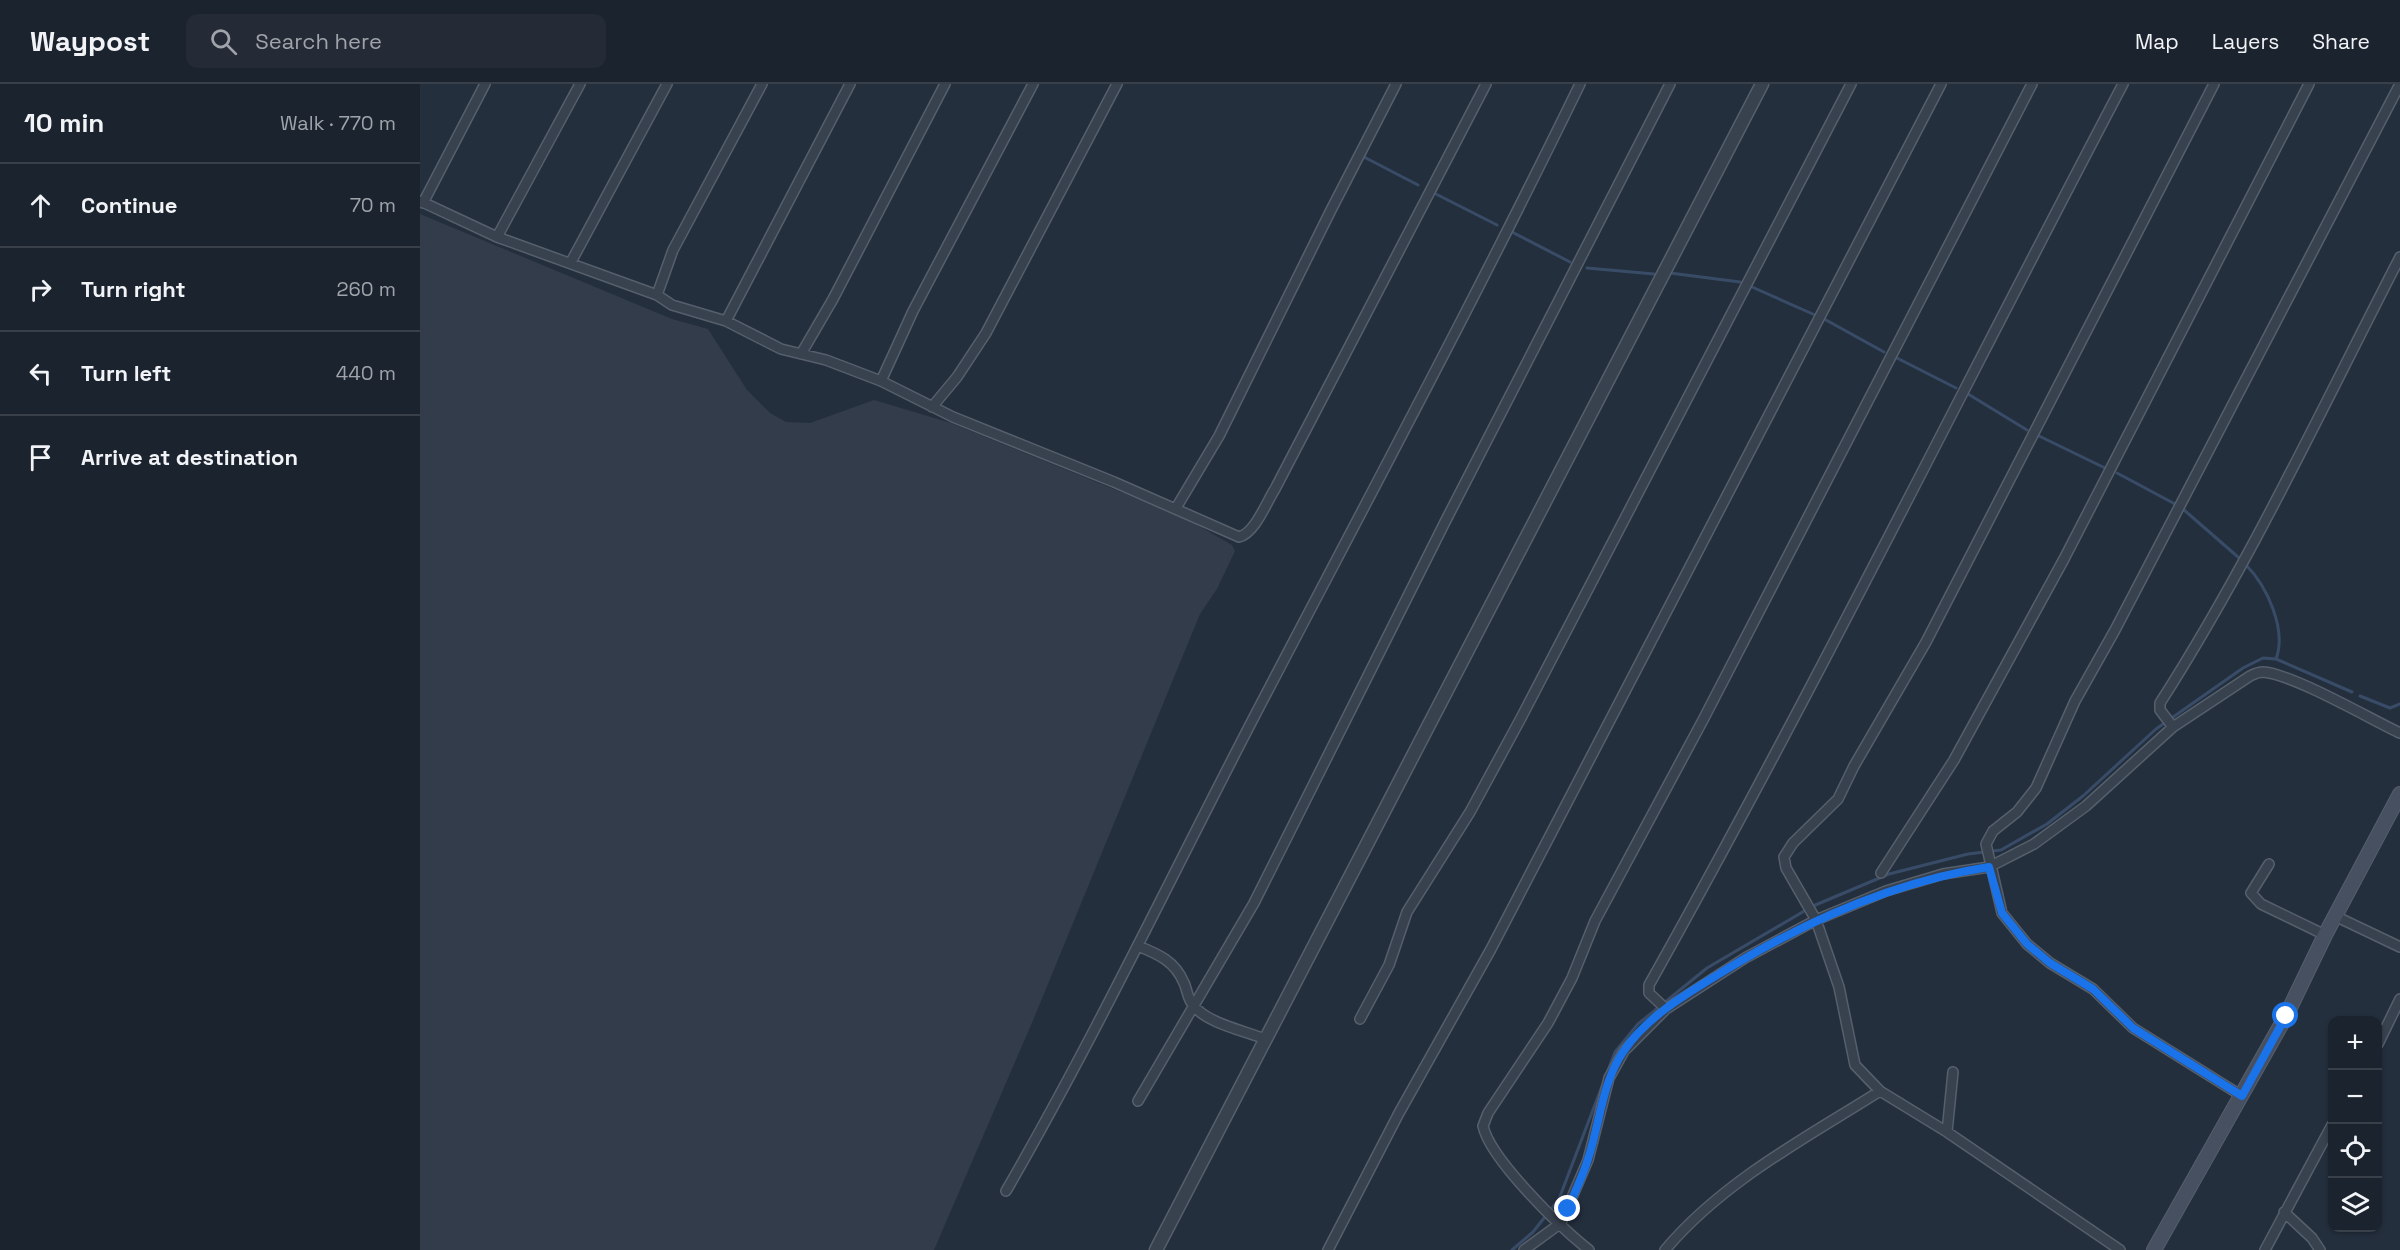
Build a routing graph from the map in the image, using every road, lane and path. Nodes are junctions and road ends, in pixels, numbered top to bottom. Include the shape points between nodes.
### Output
1 (485, 84) edge
2 (580, 84) edge
3 (667, 84) edge
4 (762, 84) edge
5 (850, 84) edge
6 (945, 84) edge
7 (1034, 84) edge
8 (1117, 84) edge
9 (1396, 84) edge
10 (1486, 84) edge
11 (1580, 84) edge
12 (1670, 84) edge
13 (1761, 84) edge
14 (1851, 84) edge
15 (1941, 84) edge
16 (2032, 84) edge
17 (2123, 84) edge
18 (2214, 84) edge
19 (2309, 84) edge
20 (2400, 84) edge
21 (422, 202) edge
22 (497, 237) junction
23 (2400, 257) edge
24 (571, 262) junction
25 (657, 295) junction
26 (726, 321) junction
27 (801, 354) junction
28 (881, 381) junction
29 (932, 407) junction
30 (1176, 508) junction
31 (2169, 722) junction
32 (2400, 733) edge
33 (2400, 794) edge
34 (1988, 863) junction
35 (2269, 864) dead end
36 (1881, 873) dead end
37 (2335, 916) junction
38 (1816, 921) junction
39 (2325, 935) junction
40 (1138, 946) junction
41 (2400, 947) edge
42 (2400, 999) edge
43 (1192, 1005) junction
44 (1666, 1009) junction
45 (1360, 1019) dead end
46 (2382, 1036) edge
47 (1265, 1039) junction
48 (1953, 1072) dead end
49 (1880, 1090) junction
50 (2242, 1096) junction
51 (1138, 1101) dead end
52 (1947, 1132) junction
53 (2328, 1132) edge
54 (1006, 1191) dead end
55 (2284, 1212) junction
56 (1561, 1223) junction
57 (1156, 1250) edge
58 (1329, 1250) edge
59 (1524, 1250) edge
60 (1589, 1250) edge
61 (1665, 1250) edge
62 (2120, 1250) edge
63 (2154, 1250) edge
64 (2265, 1250) edge
65 (2320, 1250) edge

1 - 21 street
2 - 22 street
3 - 24 street
4 - 25 street via 673,250
5 - 26 street
6 - 27 street
7 - 28 street
8 - 29 street via 986,333
9 - 30 street via 1219,436
10 - 30 street via 1298,445 1245,536 1239,537
11 - 40 street via 1494,259
12 - 43 street via 1260,892
13 - 47 street
14 - 45 street via 1521,718 1470,812 1407,912 1389,965
15 - 58 street via 1491,949 1399,1113
16 - 56 street via 1595,921 1572,978 1548,1023 1488,1113 1483,1126 1492,1150
17 - 44 street via 1825,662 1649,985 1649,993
18 - 38 street via 1926,642 1838,799 1784,857 1786,868
19 - 36 street via 2064,559 1954,760
20 - 34 street via 2115,630 2091,669 2036,788 2028,801 1987,838
21 - 22 street
22 - 24 street
23 - 31 street via 2201,637 2160,703
24 - 25 street
25 - 26 street via 672,305
26 - 27 street via 781,349
27 - 28 street
28 - 29 street
29 - 30 street
31 - 32 street via 2260,672 2317,693
31 - 34 street via 2058,830 2009,858
33 - 37 main road
34 - 38 street via 1886,891
34 - 50 street via 2002,913 2027,944 2093,989 2133,1028
35 - 39 street via 2251,893 2261,904
37 - 39 main road
37 - 41 street
38 - 44 street via 1745,958
38 - 49 street via 1839,987 1851,1055 1855,1065
39 - 50 main road
40 - 43 street via 1166,958 1183,980
40 - 54 street via 1072,1076
42 - 46 street
43 - 47 street via 1218,1023
43 - 51 street
44 - 56 street via 1624,1051 1609,1078 1588,1160
47 - 57 street
48 - 52 street
49 - 52 street
49 - 61 street via 1747,1176 1697,1216
50 - 63 main road
52 - 62 street
53 - 55 street
55 - 64 street
55 - 65 street
56 - 59 street
56 - 60 street

